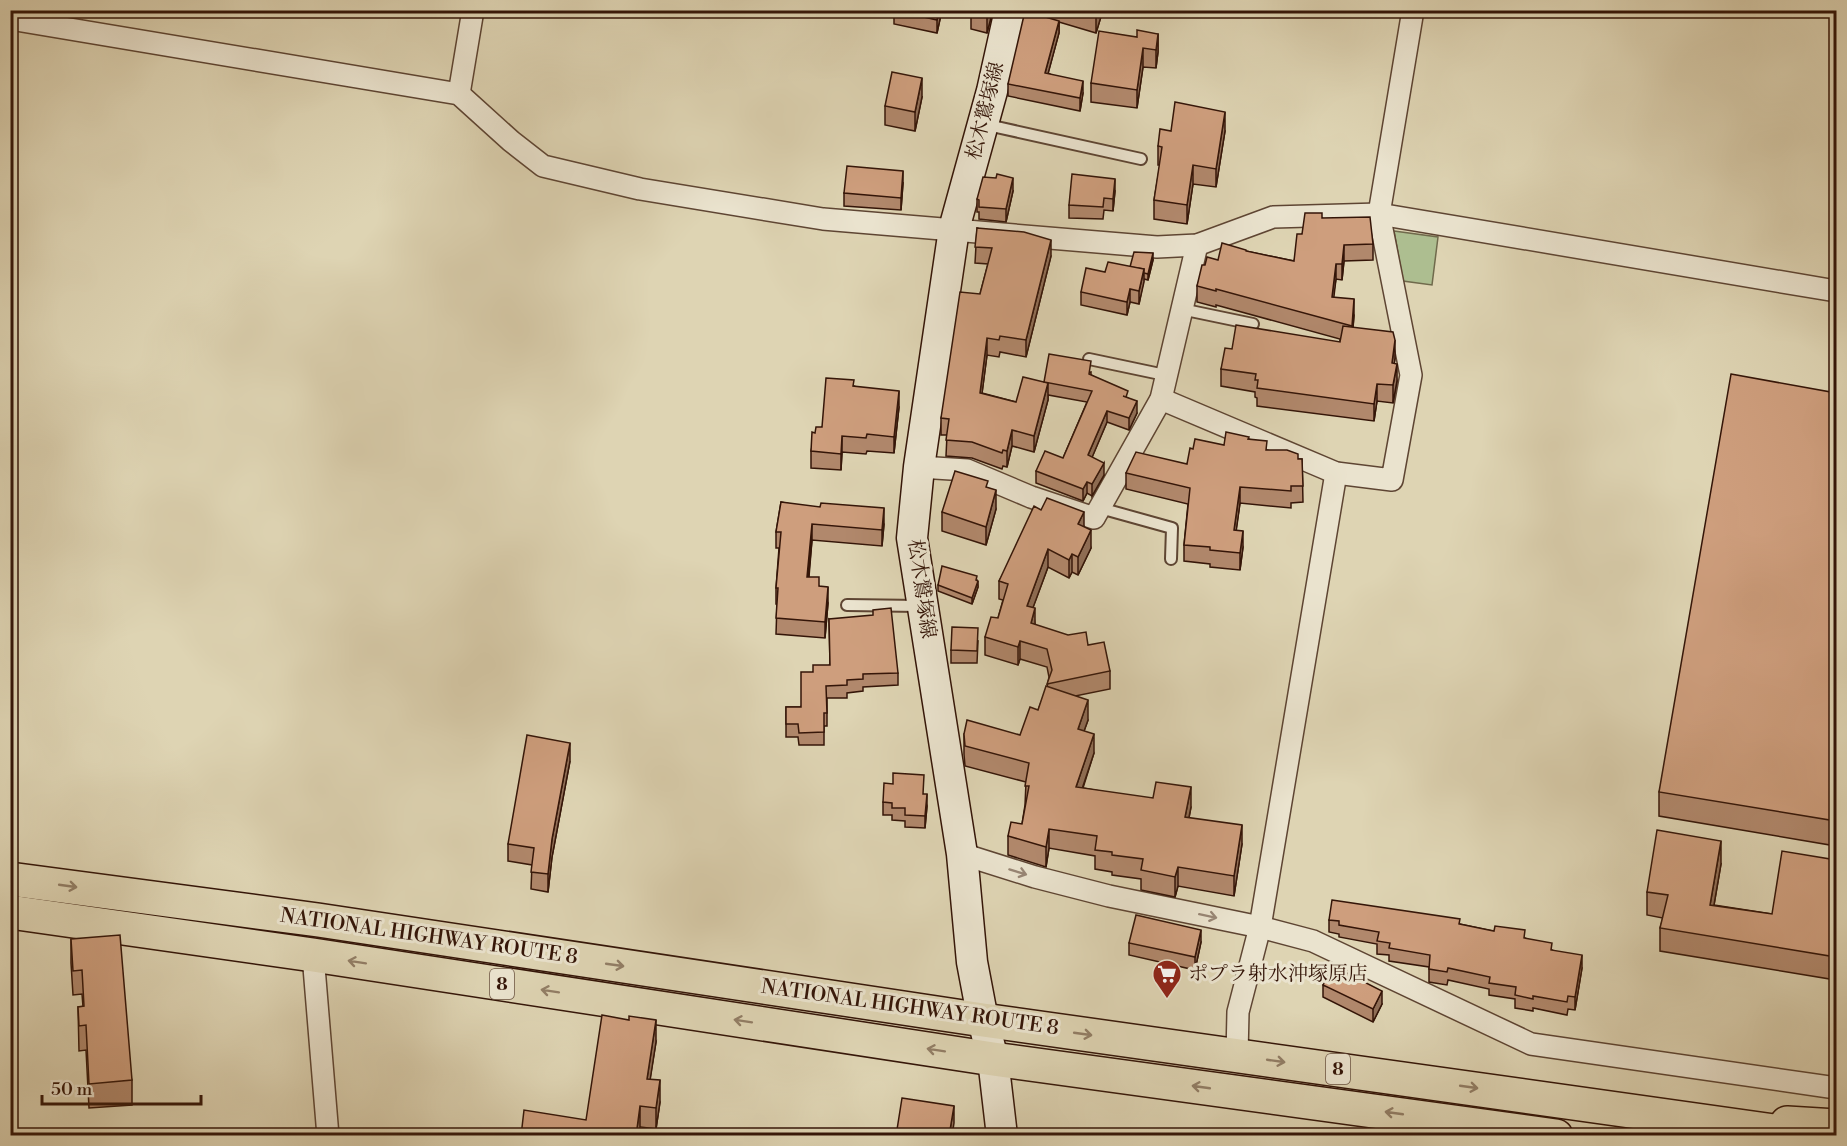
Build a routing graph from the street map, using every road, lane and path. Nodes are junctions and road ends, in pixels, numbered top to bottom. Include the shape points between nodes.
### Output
1 (473, 10) edge
2 (1010, 10) edge
3 (1413, 10) edge
4 (10, 19) edge
5 (459, 94) junction
6 (983, 124) junction
7 (1141, 159) dead end
8 (1379, 214) junction
9 (954, 230) junction
10 (1197, 245) junction
11 (1836, 291) edge
12 (1181, 309) junction
13 (1253, 324) dead end
14 (1089, 359) edge
15 (1165, 375) junction
16 (1161, 399) junction
17 (919, 467) junction
18 (1336, 473) junction
19 (1100, 508) junction
20 (1171, 559) dead end
21 (847, 605) dead end
22 (923, 606) junction
23 (962, 854) junction
24 (10, 879) edge
25 (10, 912) edge
26 (1260, 927) junction
27 (313, 955) junction
28 (983, 1020) junction
29 (1237, 1055) junction
30 (993, 1059) junction
31 (1836, 1088) edge
32 (1692, 1118) junction
33 (1836, 1126) edge
34 (1543, 1134) edge
35 (328, 1136) edge
36 (1002, 1136) edge
37 (1809, 1136) edge

1 - 5 street
2 - 6 main road, 松木鷲塚線
3 - 8 street
4 - 5 street
5 - 9 street via 543,166 640,189 823,219
6 - 7 lane
6 - 9 main road, 松木鷲塚線
8 - 10 street via 1273,217
8 - 11 street
8 - 18 street via 1411,375 1392,480
9 - 10 street via 1157,247
9 - 17 main road, 松木鷲塚線
10 - 12 street
12 - 13 lane
12 - 15 street
14 - 15 lane
15 - 16 street
16 - 18 street
16 - 19 street
17 - 19 street via 967,470 1094,518
17 - 22 main road, 松木鷲塚線 via 912,538
18 - 26 street
19 - 20 lane via 1172,528
21 - 22 lane
22 - 23 main road, 松木鷲塚線
23 -> 26 street via 1098,893
23 - 28 main road, 松木鷲塚線 via 972,962
24 -> 28 highway, NATIONAL HIGHWAY ROUTE 8 / 8 via 318,920
25 - 27 highway, NATIONAL HIGHWAY ROUTE 8 / 8
26 - 29 street via 1238,1012
26 - 31 street via 1313,941 1531,1044
30 -> 27 highway, NATIONAL HIGHWAY ROUTE 8 / 8
27 - 35 street
28 -> 29 highway, NATIONAL HIGHWAY ROUTE 8 / 8
28 - 30 main road, 松木鷲塚線
29 -> 32 highway, NATIONAL HIGHWAY ROUTE 8 / 8
34 -> 30 highway, NATIONAL HIGHWAY ROUTE 8 / 8
30 - 36 main road, 松木鷲塚線
32 - 33 highway
32 - 37 highway, NATIONAL HIGHWAY ROUTE 8 / 8

